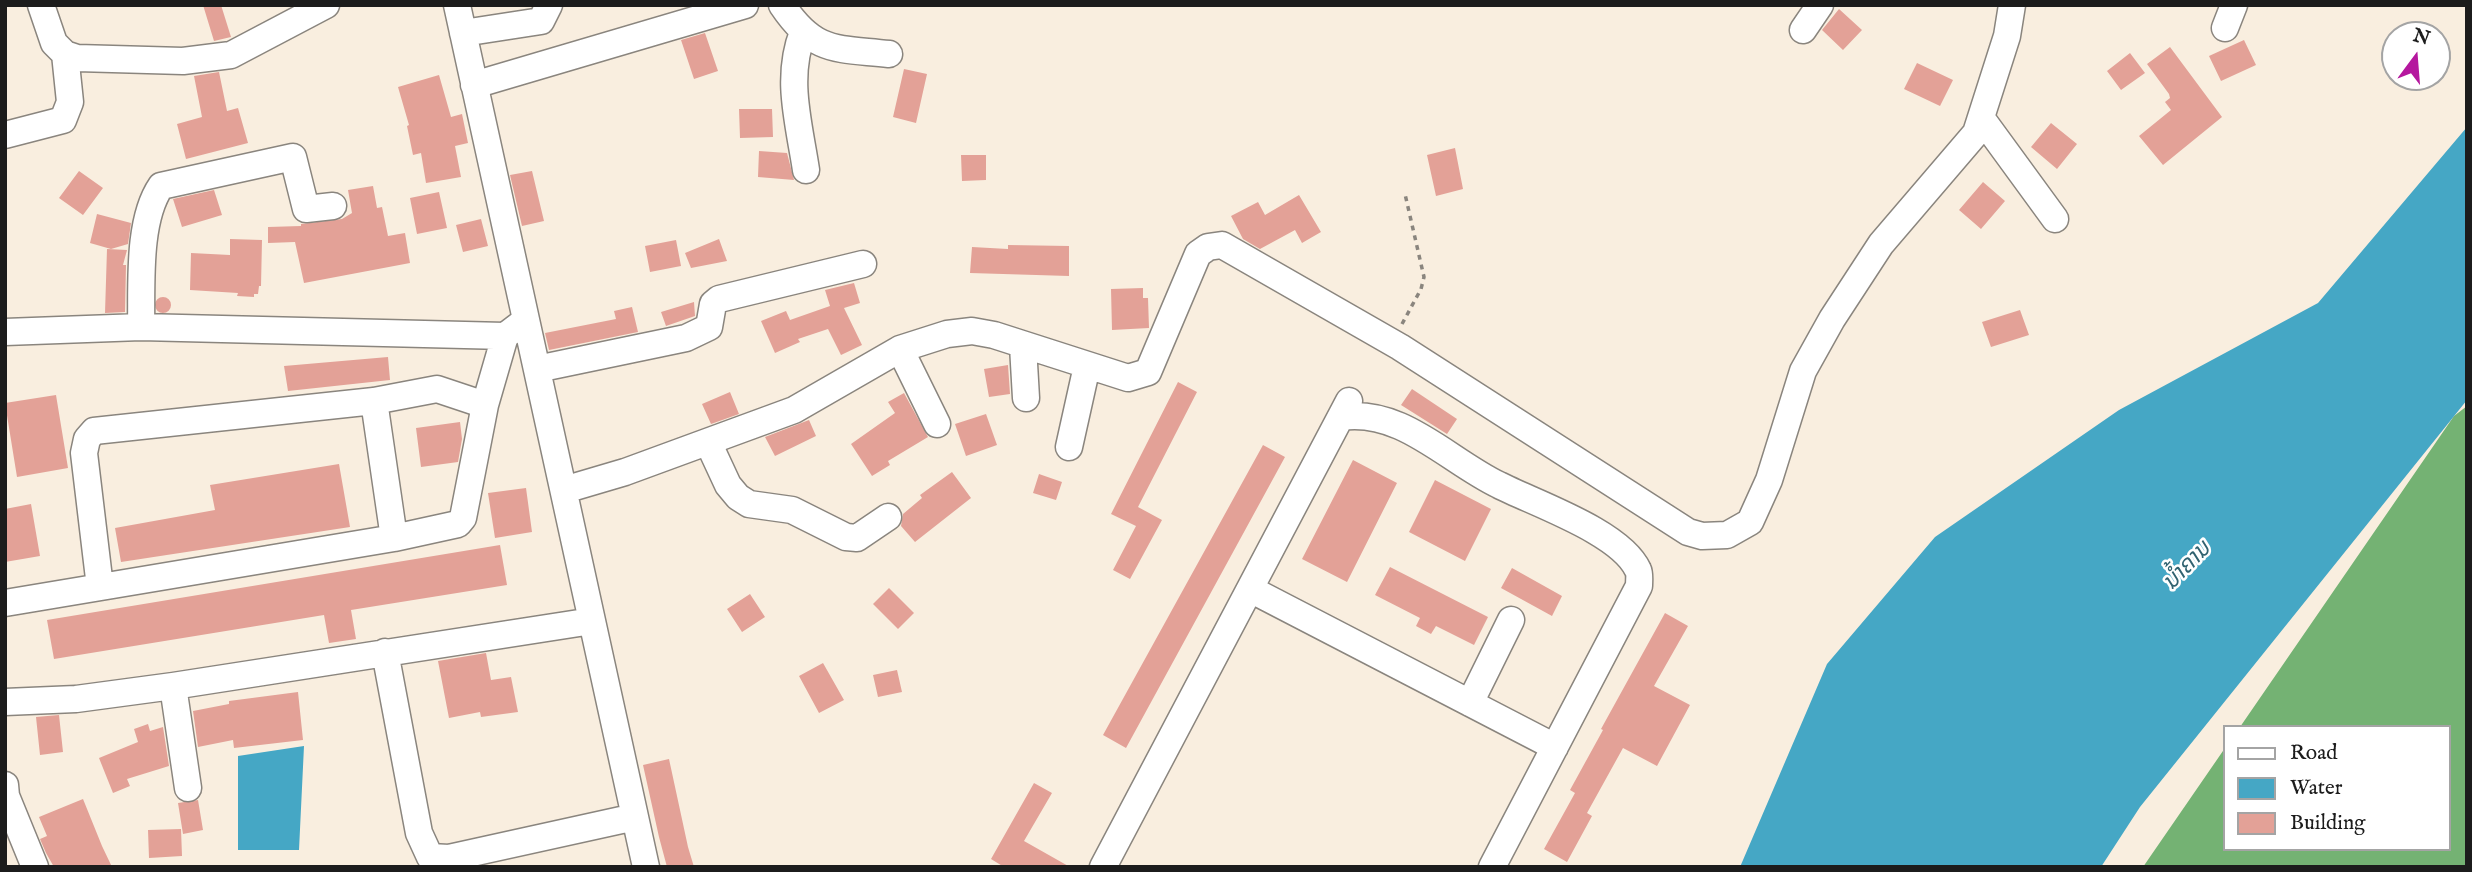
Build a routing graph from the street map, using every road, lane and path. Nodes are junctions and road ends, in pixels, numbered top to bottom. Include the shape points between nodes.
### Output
1 (41, 5) edge
2 (326, 5) edge
3 (457, 5) edge
4 (549, 5) edge
5 (745, 5) edge
6 (782, 5) edge
7 (1820, 5) edge
8 (2012, 5) edge
9 (1802, 30) dead end
10 (803, 32) junction
11 (463, 33) junction
12 (65, 54) junction
13 (889, 54) dead end
14 (474, 85) junction
15 (1982, 119) junction
16 (5, 135) edge
17 (806, 170) dead end
18 (1405, 194) dead end
19 (333, 206) dead end
20 (2055, 219) dead end
21 (863, 264) dead end
22 (141, 327) junction
23 (516, 328) junction
24 (5, 332) edge
25 (1392, 342) junction
26 (1023, 346) junction
27 (900, 349) junction
28 (1087, 366) junction
29 (537, 369) junction
30 (1026, 398) dead end
31 (374, 401) junction
32 (485, 405) junction
33 (937, 424) dead end
34 (708, 442) junction
35 (1069, 447) dead end
36 (564, 490) junction
37 (888, 517) dead end
38 (394, 538) junction
39 (100, 587) junction
40 (1250, 589) junction
41 (5, 603) edge
42 (1511, 620) dead end
43 (592, 621) junction
44 (385, 652) junction
45 (173, 686) junction
46 (5, 702) edge
47 (1470, 703) junction
48 (1555, 747) junction
49 (5, 785) edge
50 (188, 788) dead end
51 (635, 817) junction
52 (35, 867) edge
53 (646, 867) edge
54 (1103, 867) edge
55 (1492, 867) edge

1 - 12 street via 54,43
2 - 12 street via 231,55 183,61
3 - 11 street
4 - 11 street via 541,21
5 - 14 street
6 - 10 street
7 - 9 street
8 - 15 street
10 - 13 street via 827,46
10 - 17 street via 792,80
11 - 14 street
12 - 16 street via 70,102 63,120
14 - 23 street
15 - 20 street
15 - 25 street via 1976,133 1881,244 1832,319 1803,371 1769,480 1750,522 1727,535 1689,532
18 - 25 path via 1423,283
19 - 22 street via 306,209 293,157 161,186 143,247
21 - 29 street via 719,299 713,304 709,327 686,338
22 - 23 street
22 - 24 street
23 - 29 street
23 - 32 street
25 - 28 street via 1222,245 1198,254 1148,372 1128,378
26 - 27 street via 972,331
26 - 28 street
26 - 30 street
27 - 33 street
27 - 34 street via 794,410
28 - 35 street
29 - 36 street
31 - 32 street via 437,389
31 - 38 street
31 - 39 street via 94,431 84,453
32 - 38 street via 463,518 453,526
34 - 36 street
34 - 37 street via 728,485 749,503 792,510 846,537 858,538
36 - 43 street
38 - 39 street
39 - 41 street
40 - 47 street
40 - 48 street via 1345,409 1404,427 1498,485 1557,509 1594,531 1639,570 1639,586
40 - 54 street
42 - 47 street
43 - 44 street
43 - 51 street
44 - 45 street
44 - 51 street via 419,833 430,858 449,858
45 - 46 street via 76,699
45 - 50 street
47 - 48 street
48 - 55 street
49 - 52 street
51 - 53 street

